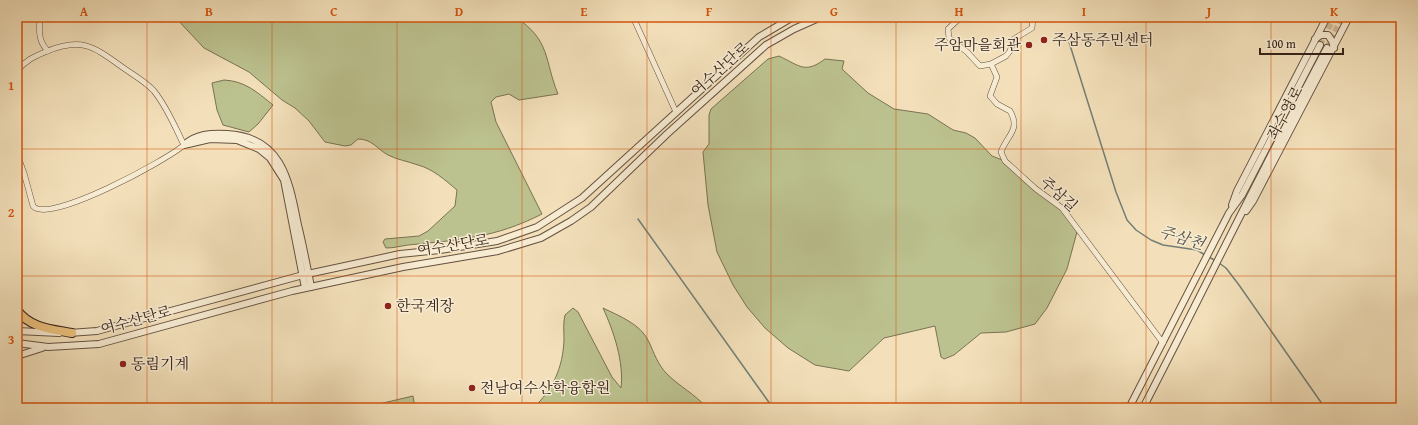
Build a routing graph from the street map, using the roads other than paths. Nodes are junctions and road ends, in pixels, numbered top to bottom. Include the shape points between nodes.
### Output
1 (40, 17) edge
2 (633, 17) edge
3 (794, 17) edge
4 (821, 17) edge
5 (961, 17) edge
6 (1033, 17) edge
7 (1323, 19) edge
8 (1350, 19) edge
9 (1314, 39) junction
10 (1334, 48) junction
11 (48, 51) junction
12 (991, 64) junction
13 (17, 71) edge
14 (676, 112) junction
15 (184, 145) junction
16 (17, 154) edge
17 (1229, 213) junction
18 (1240, 219) junction
19 (306, 275) junction
20 (308, 288) junction
21 (17, 310) edge
22 (17, 331) edge
23 (72, 333) junction
24 (17, 343) edge
25 (1163, 343) junction
26 (48, 347) junction
27 (17, 356) edge
28 (1129, 408) edge
29 (1143, 408) edge

1 - 11 street via 40,39
2 - 14 street, 여수산단로
3 - 14 street, 여수산단로 via 760,37
4 - 20 street, 여수산단로 via 766,45 601,197 575,218 551,232 498,251 403,267
5 - 12 street via 948,29 950,39 967,52 978,65
6 - 12 street via 1032,28 1015,38 1009,53
7 - 9 street, 좌수영로
8 - 10 street, 좌수영로
9 - 10 street via 1328,35
9 - 17 street, 좌수영로 via 1237,191
10 - 18 street, 좌수영로 via 1253,201
11 - 13 street via 26,61
11 - 15 street via 78,44 97,49 115,61 153,90
12 - 25 street, 주삼길 via 997,77 990,96 997,104 1010,111 1014,122 1014,129 1001,152 1003,159 1062,208
14 - 19 street, 여수산단로 via 582,198 537,227 497,241 400,254
15 - 16 street via 172,155 110,188 75,202 43,210 36,210 33,206
15 - 19 street via 199,136 214,133 231,134 261,144 274,155 285,171 292,193
17 - 18 street, 좌수영로 via 1242,194 1323,46
17 - 25 street, 좌수영로
18 - 29 street, 좌수영로
19 - 20 street
19 - 23 street, 여수산단로 via 97,331
20 - 26 street, 여수산단로 via 100,344
21 - 23 highway via 35,325
22 - 23 street, 여수산단로
24 - 26 street, 여수산단로
25 - 28 street
26 - 27 street

